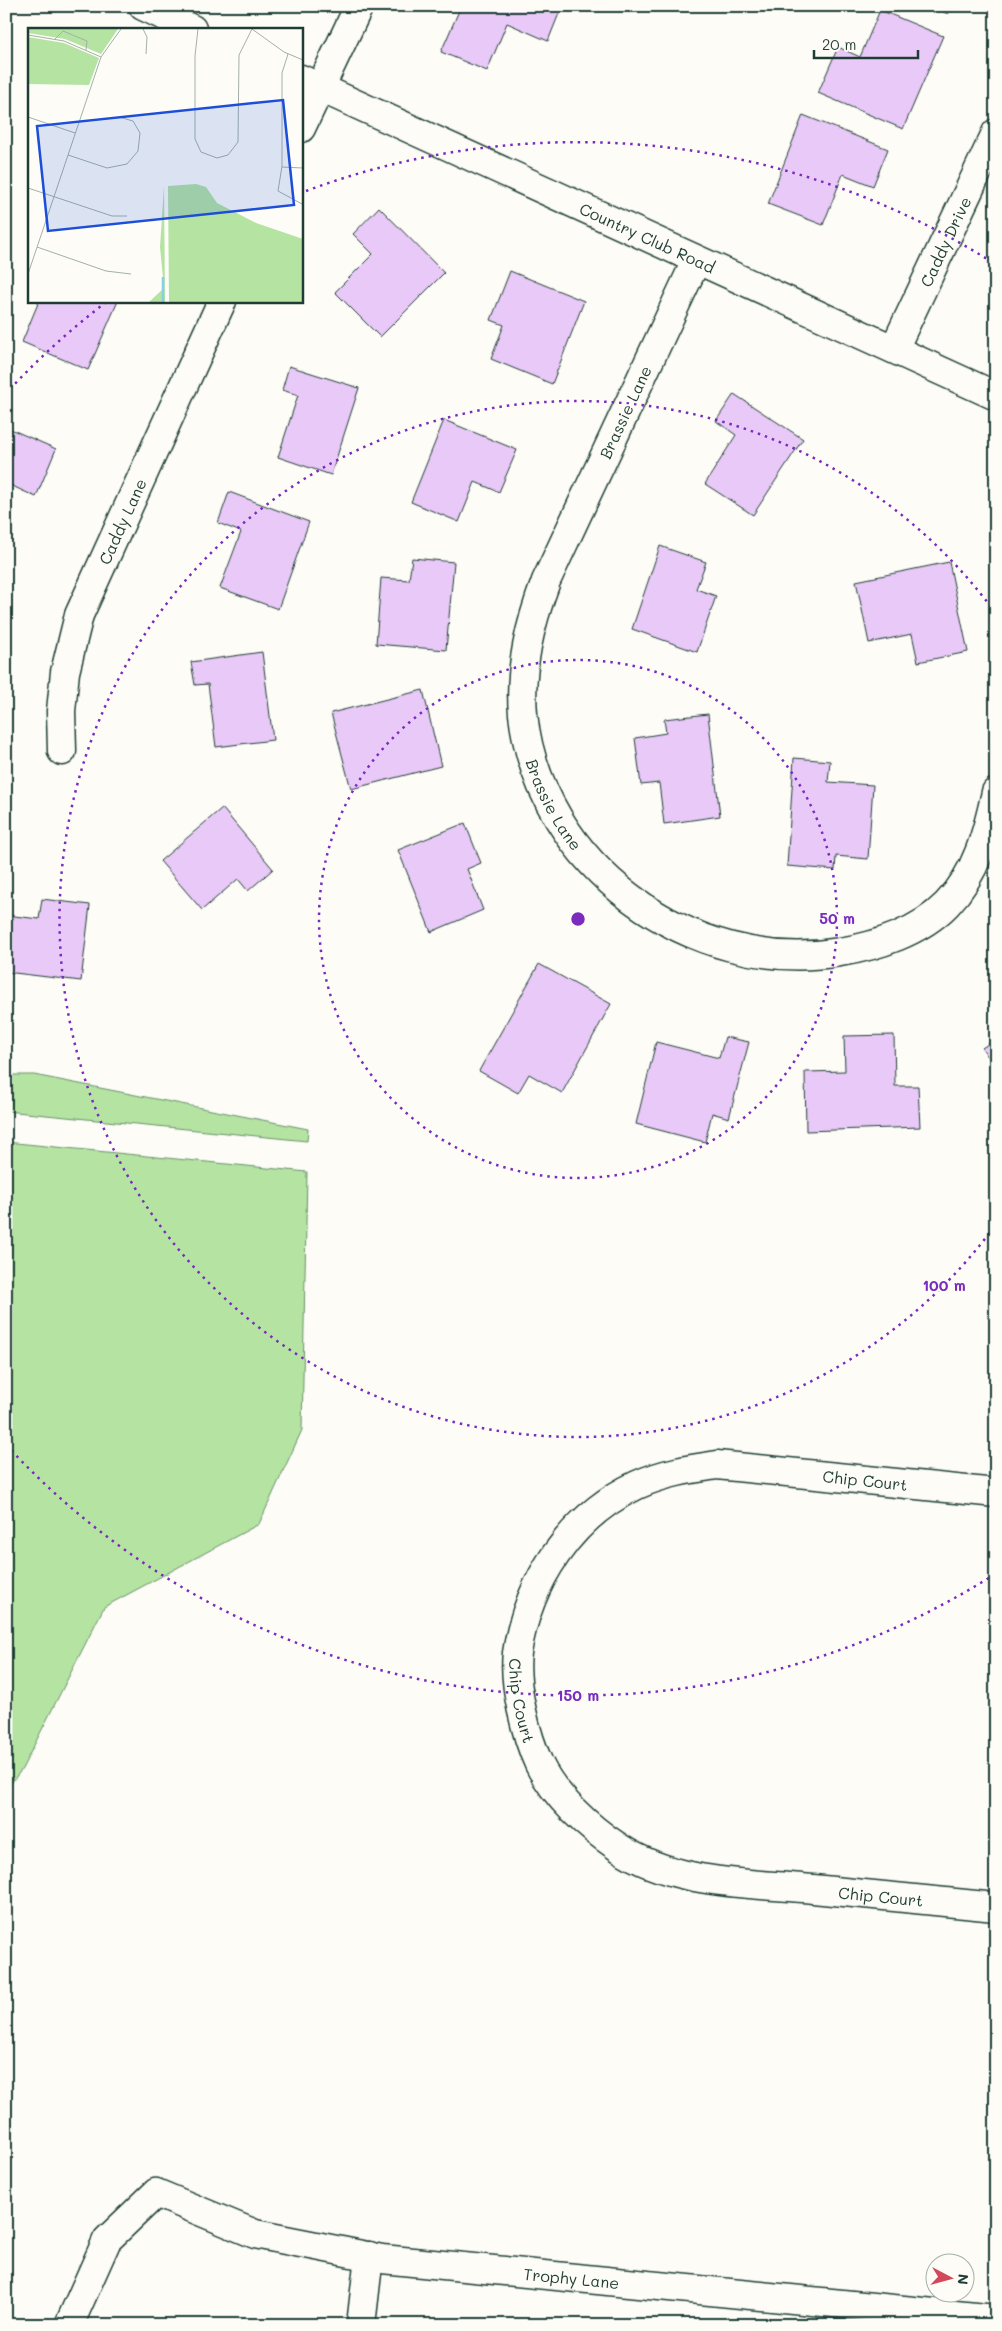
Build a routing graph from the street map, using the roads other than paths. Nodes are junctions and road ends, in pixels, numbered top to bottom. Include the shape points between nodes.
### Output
1 (143, 6) edge
2 (359, 6) edge
3 (190, 28) edge
4 (311, 83) edge
5 (302, 124) edge
6 (996, 133) edge
7 (696, 261) junction
8 (222, 302) edge
9 (894, 350) junction
10 (996, 396) edge
11 (62, 750) dead end
12 (996, 792) edge
13 (996, 1493) edge
14 (996, 1907) edge
15 (369, 2256) junction
16 (996, 2319) edge
17 (69, 2325) edge
18 (361, 2325) edge

1 - 3 street
2 - 4 street
4 - 5 street
4 - 7 street, Country Club Road
6 - 9 street, Caddy Drive
7 - 9 street, Country Club Road
7 - 12 street, Brassie Lane via 534,613 522,680 523,714 539,780 554,811 594,866 641,906 665,921 690,934 726,946 772,955 800,956 856,949 904,934 947,904 969,875 983,845
8 - 11 street, Caddy Lane via 79,615 64,672
9 - 10 street, Country Club Road
13 - 14 street, Chip Court via 717,1465 680,1470 638,1485 597,1509 565,1540 541,1576 527,1612 517,1655 519,1694 526,1730 540,1766 587,1823 619,1848 650,1863 703,1878
15 - 16 street, Trophy Lane
15 - 17 street, Trophy Lane via 255,2234 156,2192 108,2240
15 - 18 street

